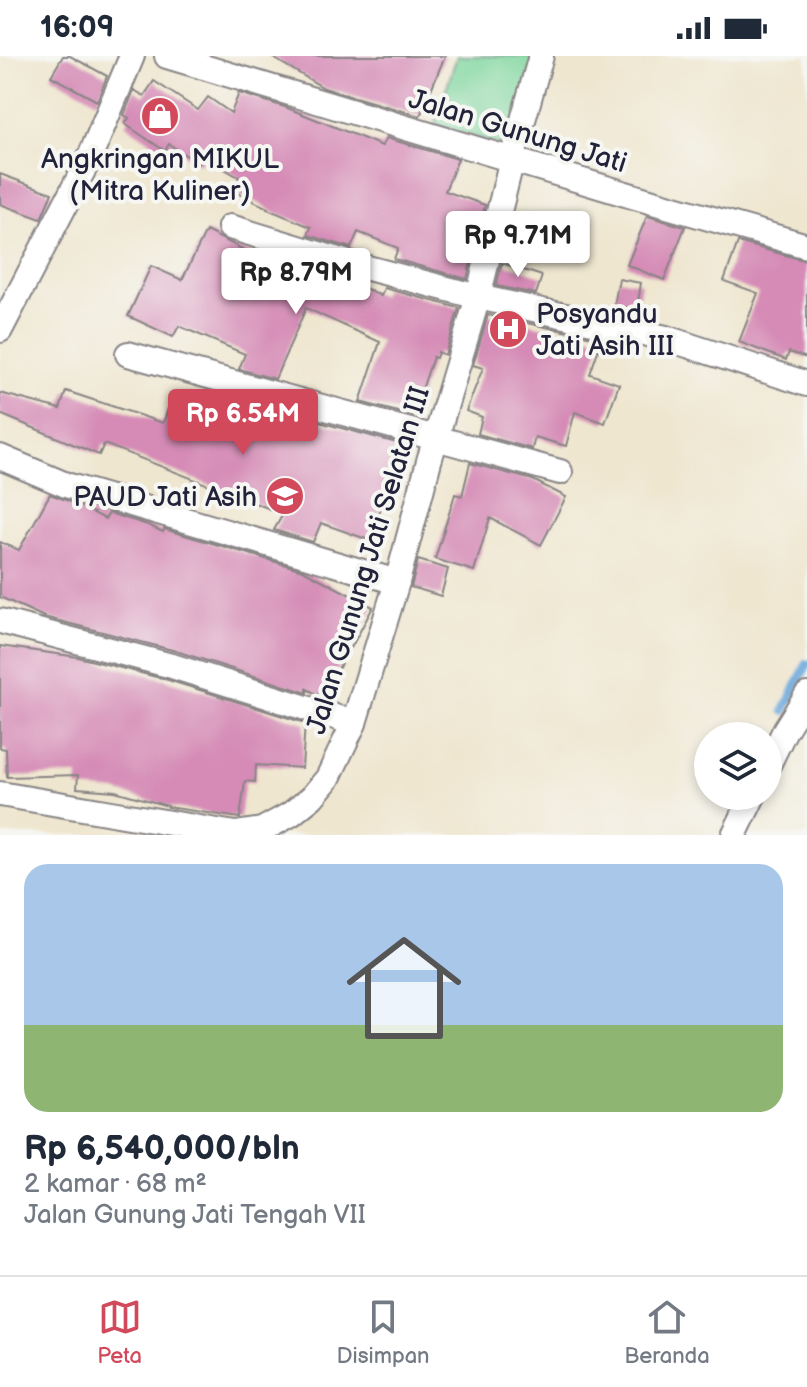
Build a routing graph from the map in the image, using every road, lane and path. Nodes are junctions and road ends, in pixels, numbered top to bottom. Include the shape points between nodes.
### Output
1 (132, 56) edge
2 (167, 56) edge
3 (541, 56) edge
4 (512, 159) junction
5 (230, 227) dead end
6 (807, 246) edge
7 (478, 297) junction
8 (0, 330) edge
9 (128, 354) dead end
10 (807, 384) edge
11 (437, 437) junction
12 (0, 457) edge
13 (560, 472) dead end
14 (397, 582) junction
15 (0, 621) edge
16 (807, 695) edge
17 (354, 723) junction
18 (782, 736) edge
19 (0, 794) edge
20 (746, 810) edge
21 (734, 835) edge

1 - 8 street via 90,157
2 - 4 street, Jalan Gunung Jati
3 - 4 street, Jalan Gunung Jati Selatan III
4 - 6 street, Jalan Gunung Jati
4 - 7 street, Jalan Gunung Jati Selatan III
5 - 7 street
7 - 10 street via 666,338
7 - 11 street, Jalan Gunung Jati Selatan III
9 - 11 street
11 - 13 street
11 - 14 street, Jalan Gunung Jati Selatan III
12 - 14 street via 66,485
14 - 17 street, Jalan Gunung Jati Selatan III
15 - 17 street via 172,666
16 - 18 street
17 - 19 street, Jalan Gunung Jati Selatan III via 328,778 312,797 276,823 249,833
20 - 21 street

